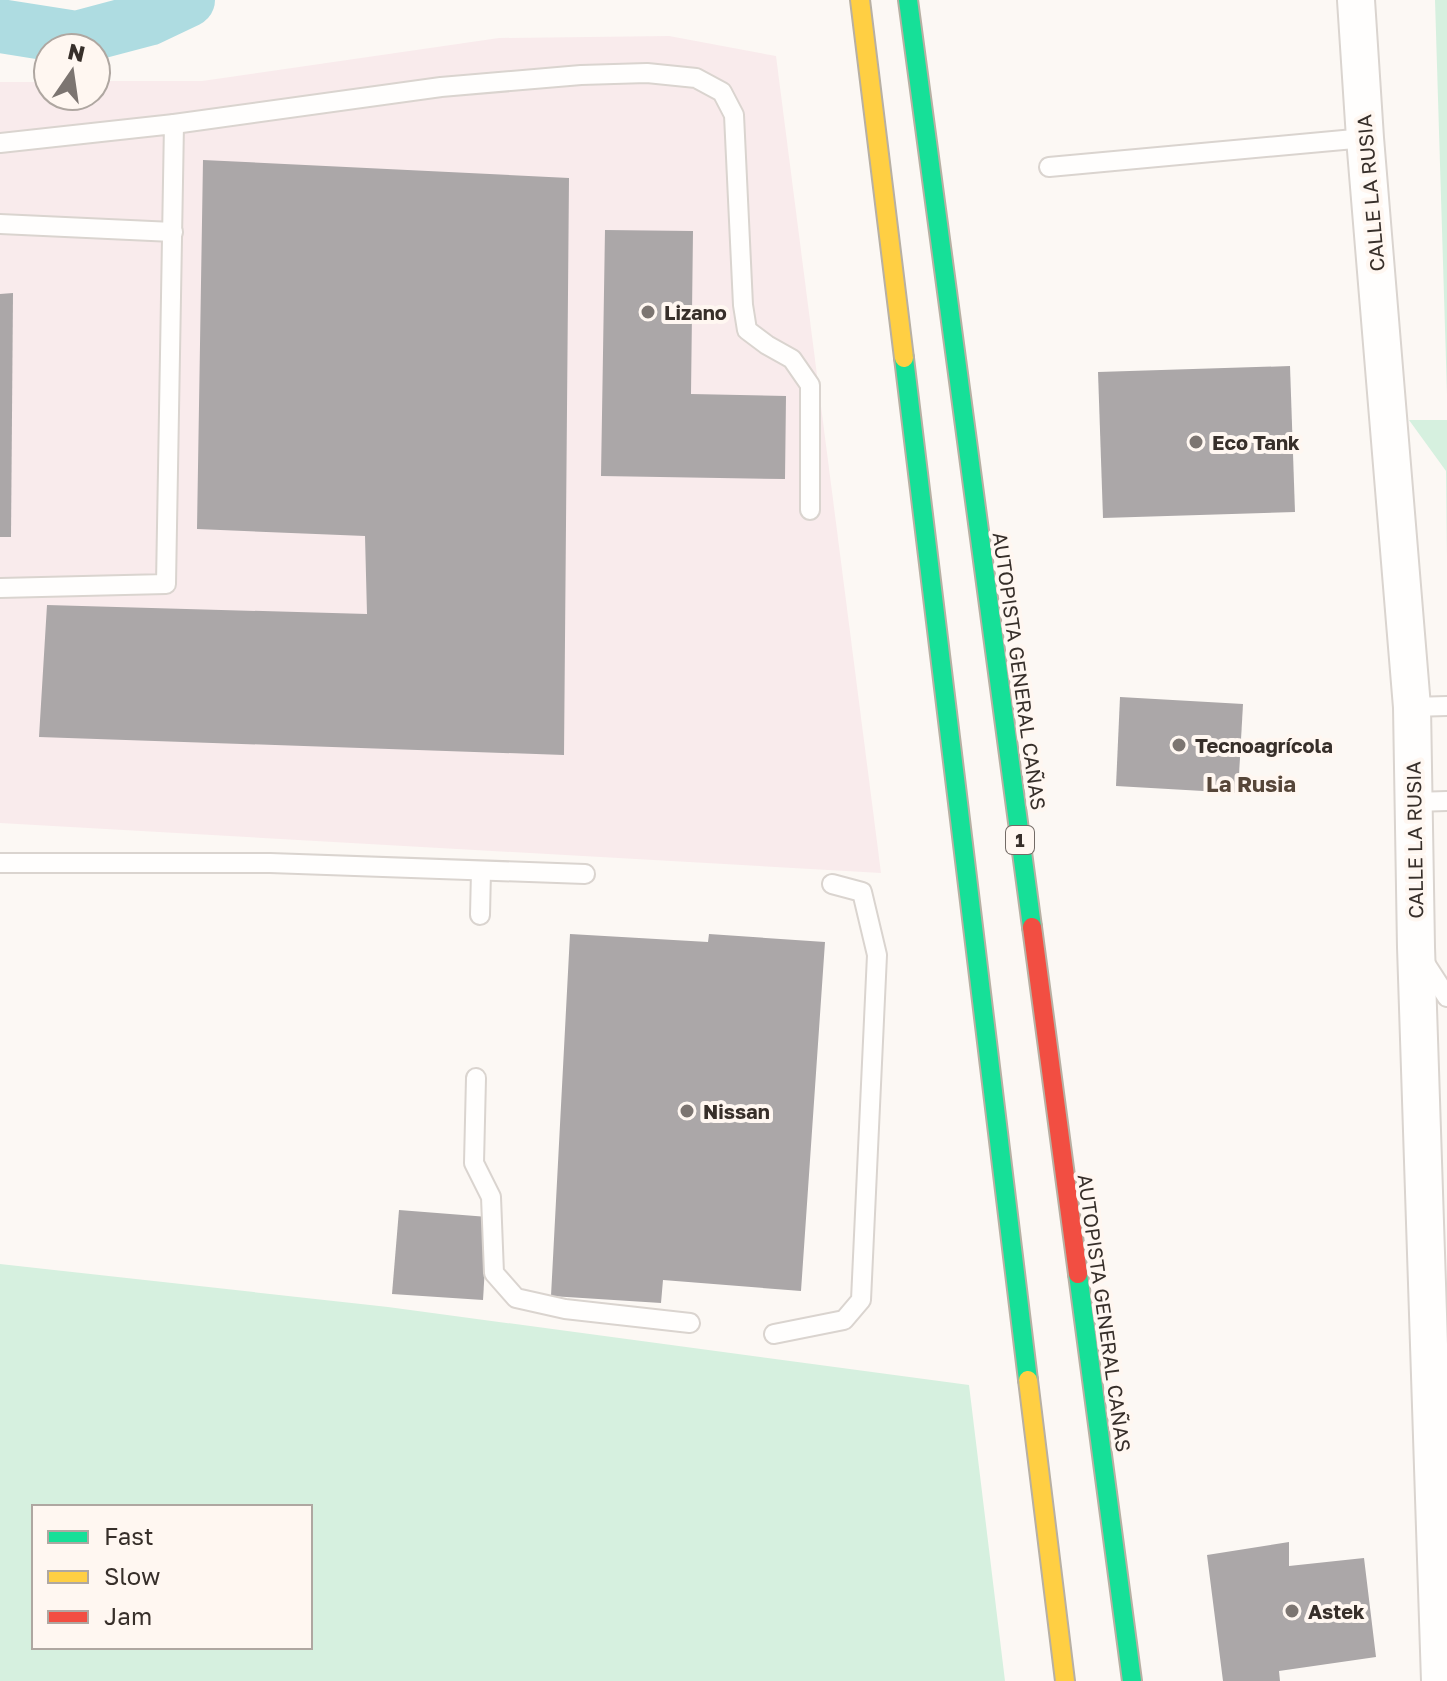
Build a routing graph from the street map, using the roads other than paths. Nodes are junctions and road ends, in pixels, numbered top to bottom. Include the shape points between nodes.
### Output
1 (860, 0) edge
2 (908, 0) edge
3 (1356, 0) edge
4 (174, 124) junction
5 (1365, 138) junction
6 (0, 143) edge
7 (1049, 167) dead end
8 (0, 224) edge
9 (173, 232) junction
10 (810, 510) dead end
11 (0, 588) edge
12 (1430, 706) edge
13 (1431, 802) edge
14 (0, 863) edge
15 (481, 871) junction
16 (585, 874) dead end
17 (832, 884) dead end
18 (480, 915) dead end
19 (1416, 947) junction
20 (1447, 997) edge
21 (476, 1078) dead end
22 (690, 1323) dead end
23 (774, 1334) dead end
24 (1440, 1415) edge
25 (1065, 1681) edge
26 (1132, 1681) edge
27 (1440, 1681) edge

1 - 25 highway
2 - 26 highway, AUTOPISTA GENERAL CAÑAS / 1
3 - 5 street, CALLE LA RUSIA
4 - 6 lane
4 - 9 lane
4 - 10 lane via 441,87 581,75 696,78 722,92 734,115 747,330 792,359 810,385
5 - 7 lane
5 - 12 street, CALLE LA RUSIA
8 - 9 lane
9 - 11 lane via 166,584
12 - 13 street, CALLE LA RUSIA
13 - 19 street, CALLE LA RUSIA
14 - 15 lane via 270,863
15 - 16 lane
15 - 18 lane
17 - 23 lane via 862,892 877,955 861,1300 844,1320
19 - 20 lane
19 - 24 street, CALLE LA RUSIA
21 - 22 lane via 474,1163 491,1197 494,1273 508,1290 516,1298 565,1309
24 - 27 street, CALLE LA RUSIA

